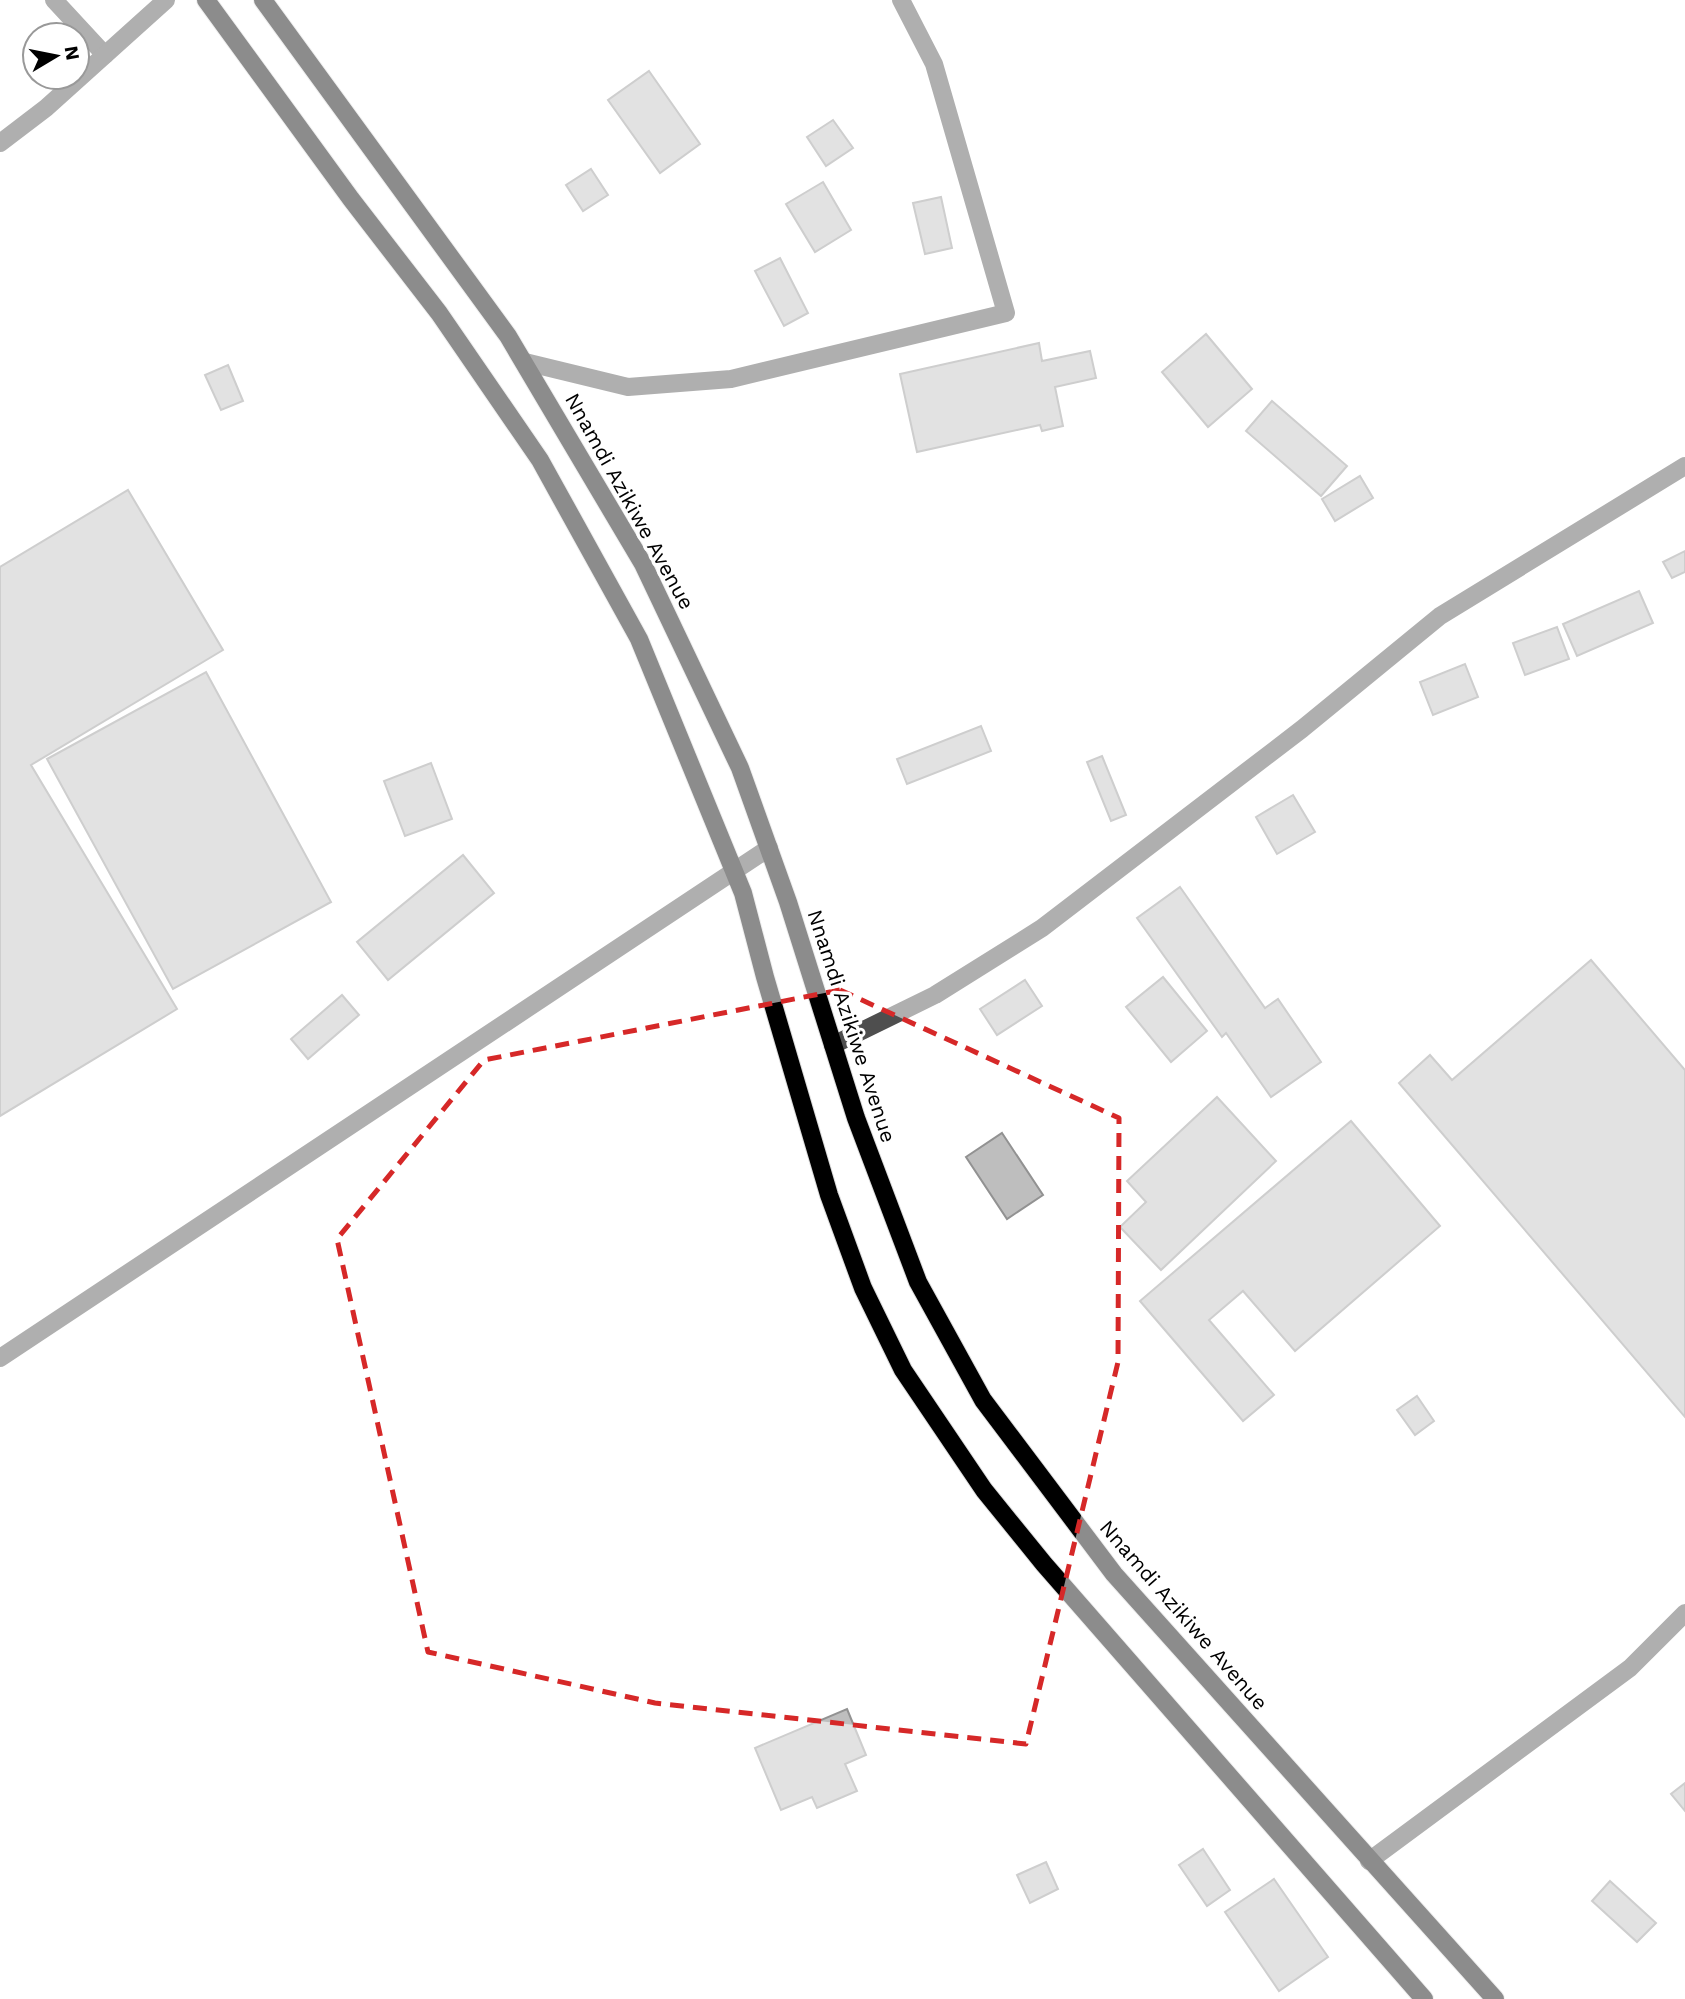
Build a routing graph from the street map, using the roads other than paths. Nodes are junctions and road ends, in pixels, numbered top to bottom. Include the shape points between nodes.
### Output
1 (54, 0) edge
2 (166, 0) edge
3 (206, 0) edge
4 (263, 0) edge
5 (901, 0) edge
6 (105, 55) junction
7 (0, 143) edge
8 (525, 362) junction
9 (1685, 466) edge
10 (769, 848) junction
11 (735, 872) junction
12 (833, 1045) junction
13 (0, 1358) edge
14 (1685, 1613) edge
15 (1369, 1861) junction
16 (1424, 1999) edge
17 (1494, 1999) edge

1 - 6 street
2 - 6 street
3 - 11 main road via 439,313 540,460 639,639
4 - 8 main road, Nnamdi Azikiwe Avenue
5 - 8 street via 934,64 1006,313 731,379 628,387
6 - 7 street
8 - 10 main road, Nnamdi Azikiwe Avenue via 643,564 740,768
9 - 12 street via 1440,616 1303,729 1042,928 936,995
10 - 11 street
10 - 12 main road, Nnamdi Azikiwe Avenue
11 - 13 street
11 - 16 main road via 829,1195 863,1287 903,1370 984,1490 1044,1564
12 - 15 main road, Nnamdi Azikiwe Avenue via 918,1282 984,1400 1114,1574
14 - 15 street via 1629,1668
15 - 17 main road, Nnamdi Azikiwe Avenue

